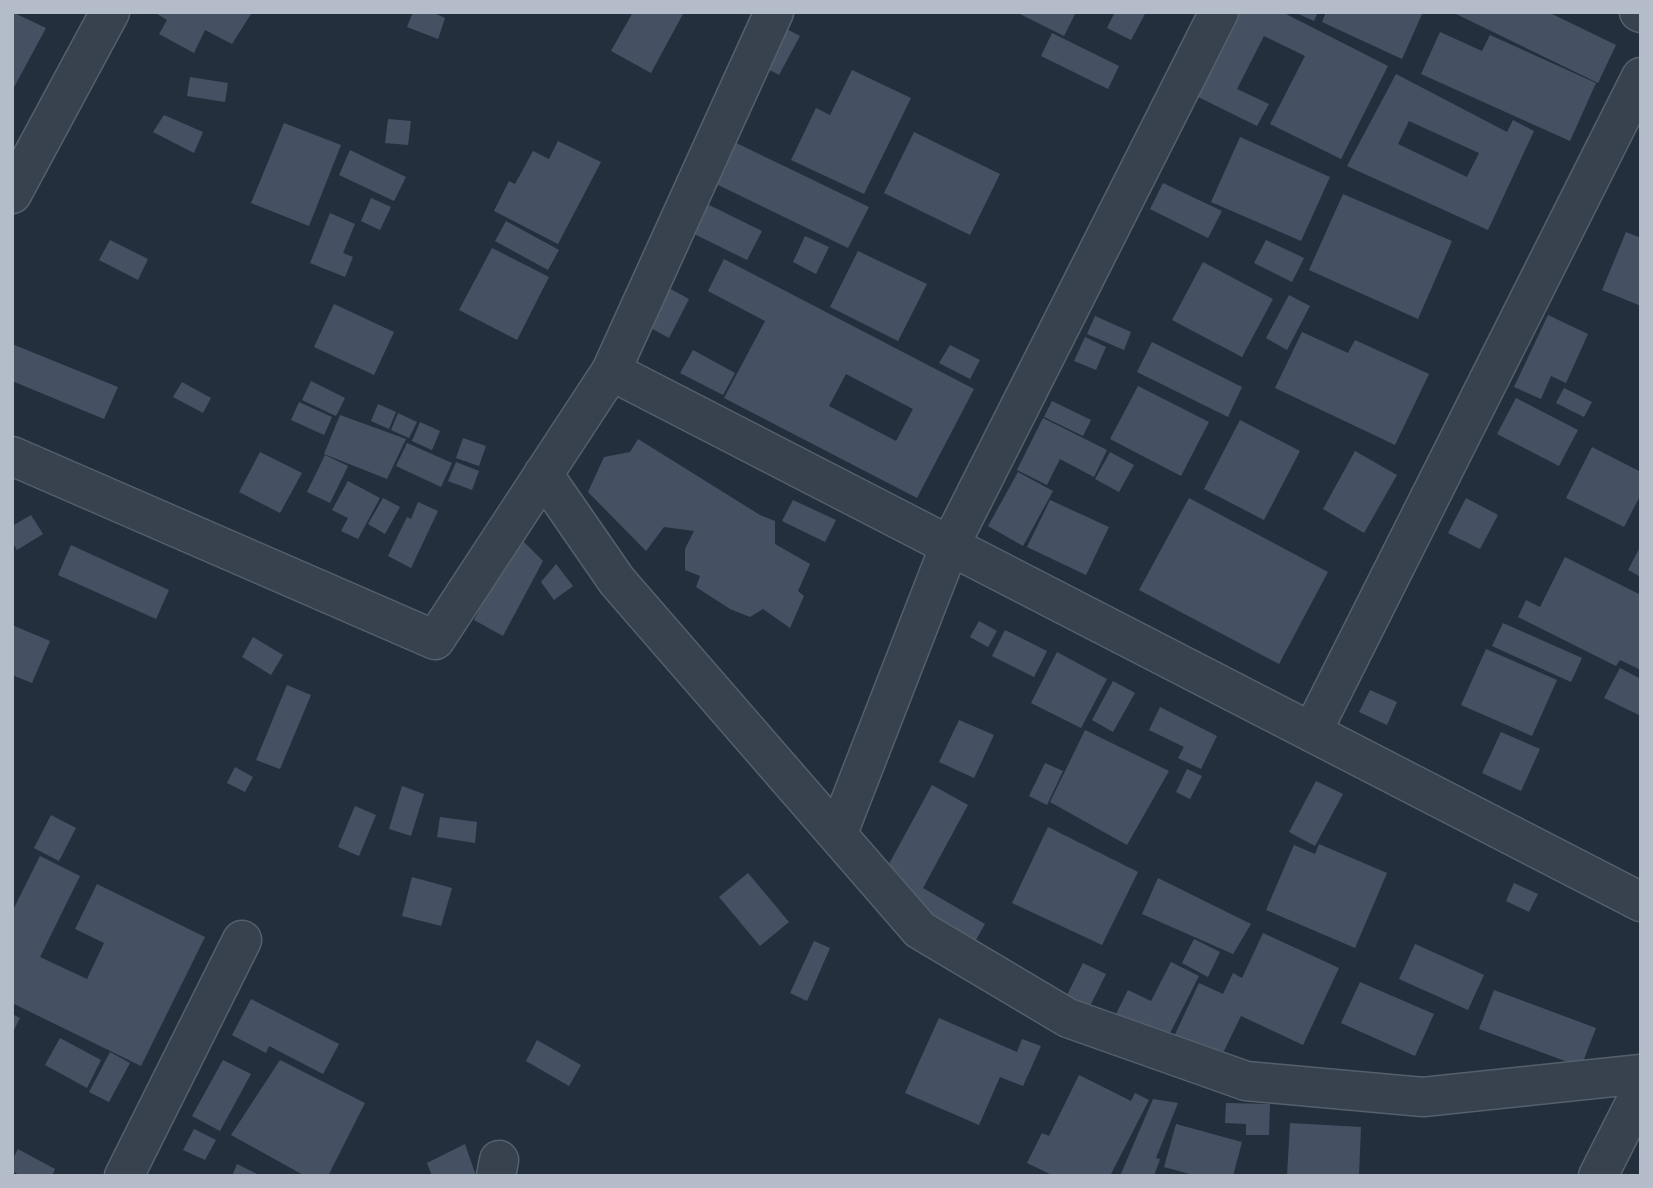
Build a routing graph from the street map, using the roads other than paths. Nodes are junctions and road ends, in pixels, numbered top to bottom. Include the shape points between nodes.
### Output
1 (110, 12) edge
2 (774, 12) edge
3 (1219, 12) edge
4 (1641, 77) edge
5 (12, 194) edge
6 (611, 371) junction
7 (12, 456) edge
8 (544, 474) junction
9 (950, 545) junction
10 (1312, 732) junction
11 (838, 834) junction
12 (1641, 902) edge
13 (242, 940) dead end
14 (1641, 1074) edge
15 (1636, 1110) edge
16 (124, 1176) edge
17 (1598, 1176) edge

1 - 5 street
2 - 6 street
3 - 9 street
4 - 10 street
6 - 8 street
6 - 9 street
7 - 8 street via 435,640
8 - 11 street via 617,581
9 - 10 street
9 - 11 street
10 - 12 street
11 - 14 street via 920,929 1069,1018 1246,1081 1423,1097
13 - 16 street
15 - 17 street

